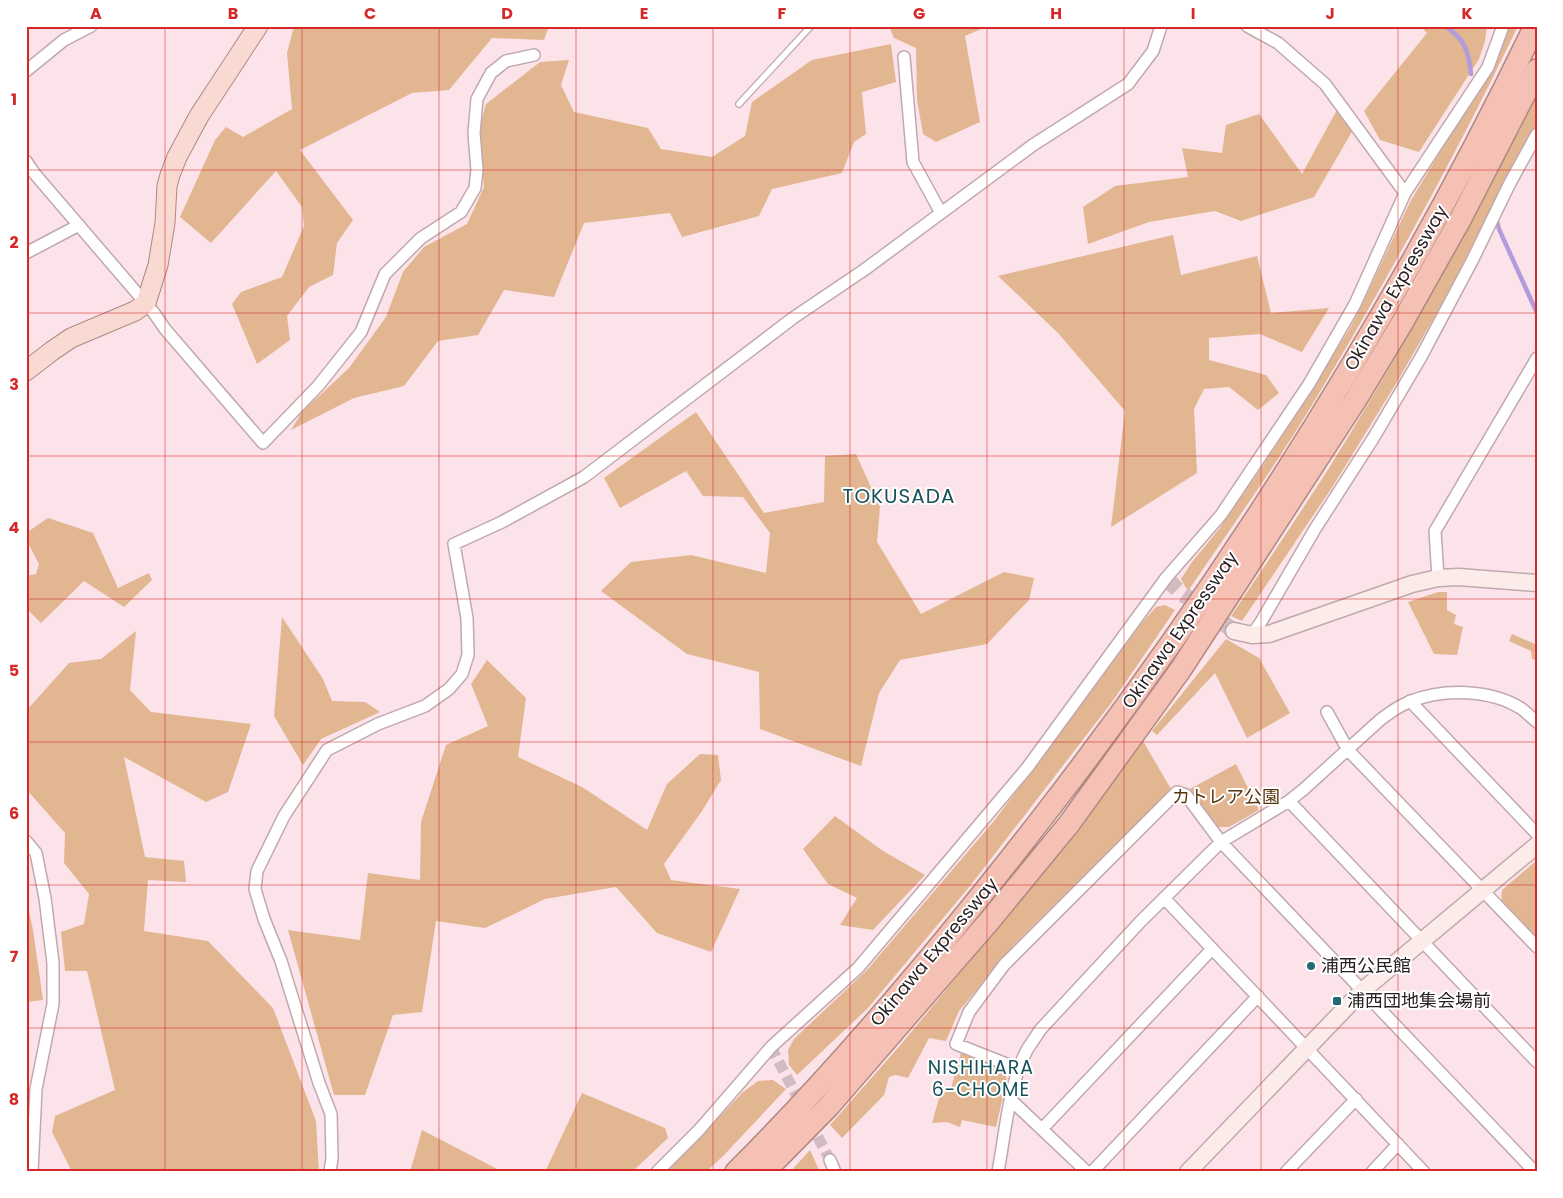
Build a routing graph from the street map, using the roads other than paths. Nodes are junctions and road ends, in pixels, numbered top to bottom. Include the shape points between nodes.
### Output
1 (91, 26) edge
2 (258, 26) edge
3 (811, 26) edge
4 (1160, 26) edge
5 (1247, 26) edge
6 (1503, 26) edge
7 (1535, 26) edge
8 (534, 55) dead end
9 (904, 57) dead end
10 (1537, 70) edge
11 (26, 71) edge
12 (739, 104) dead end
13 (1537, 134) edge
14 (26, 161) edge
15 (1405, 193) junction
16 (941, 213) junction
17 (78, 225) junction
18 (26, 253) edge
19 (146, 303) junction
20 (1537, 358) edge
21 (26, 371) edge
22 (1438, 578) junction
23 (1537, 583) edge
24 (1234, 631) tunnel mouth
25 (1252, 634) junction
26 (1410, 701) junction
27 (1327, 712) dead end
28 (1537, 722) edge
29 (1348, 750) junction
30 (1289, 801) junction
31 (1537, 834) edge
32 (26, 841) edge
33 (1221, 842) junction
34 (1537, 845) edge
35 (1482, 890) junction
36 (1164, 898) junction
37 (1422, 940) junction
38 (1537, 947) edge
39 (1212, 949) junction
40 (1362, 991) junction
41 (1258, 996) junction
42 (1306, 1048) junction
43 (1537, 1062) edge
44 (1019, 1069) junction
45 (1356, 1099) junction
46 (1011, 1100) junction
47 (1042, 1129) junction
48 (1398, 1144) junction
49 (830, 1160) tunnel mouth
50 (32, 1172) edge
51 (330, 1172) edge
52 (657, 1172) edge
53 (736, 1172) edge
54 (764, 1172) edge
55 (835, 1172) edge
56 (998, 1172) edge
57 (1087, 1172) edge
58 (1092, 1172) edge
59 (1188, 1172) edge
60 (1286, 1172) edge
61 (1372, 1172) edge
62 (1424, 1172) edge
63 (1535, 1172) edge

1 - 11 street via 64,40
2 - 19 main road via 199,116 177,157 168,186 158,264
3 - 12 lane
4 - 16 street via 1153,51 1128,84 1033,145
5 - 15 street via 1278,43 1325,84
6 - 15 street via 1488,67
7 - 53 highway, Okinawa Expressway via 1441,209 1376,324 1278,483 1168,650 963,918 834,1069
8 - 19 street via 506,61 491,73 477,99 475,188 461,212 421,238 386,274 361,332 318,386 263,443
9 - 16 street via 913,162
10 - 54 highway, Okinawa Expressway via 1461,218 1402,322 1355,401 1181,669 1069,824 991,920 829,1106
13 - 25 street via 1421,357
14 - 17 street
15 - 52 street via 1355,304 1309,384 1221,515 1166,578 1027,768 858,968 771,1047 699,1130
16 - 51 street via 793,318 584,477 454,544 467,618 468,655 462,674 449,689 424,706 326,750 284,816 257,872 254,889 281,961 330,1114
17 - 18 street
17 - 19 street
19 - 21 main road via 135,311 72,338
20 - 22 street via 1435,531
22 - 23 street
22 - 25 street via 1269,634
24 - 25 street
26 - 28 street via 1436,694 1462,692 1486,695 1521,709
26 - 29 street via 1380,720
26 - 31 street
27 - 29 street
29 - 30 street
29 - 35 street
30 - 33 street
30 - 37 street
32 - 50 street via 36,853 45,898 54,1004 36,1089
33 - 36 street
33 - 40 street
33 - 44 street via 1186,795 1178,792 1004,965 969,1012 956,1044
34 - 35 street
35 - 37 street
35 - 38 street
36 - 39 street
36 - 44 street via 1040,1030
37 - 40 street
37 - 43 street
39 - 41 street
39 - 47 street
40 - 42 street
40 - 63 street
41 - 42 street
41 - 58 street
42 - 45 street
42 - 59 street
44 - 46 street
45 - 48 street
45 - 60 street
46 - 47 street
46 - 56 street
47 - 57 street
48 - 61 street
48 - 62 street
49 - 55 street

